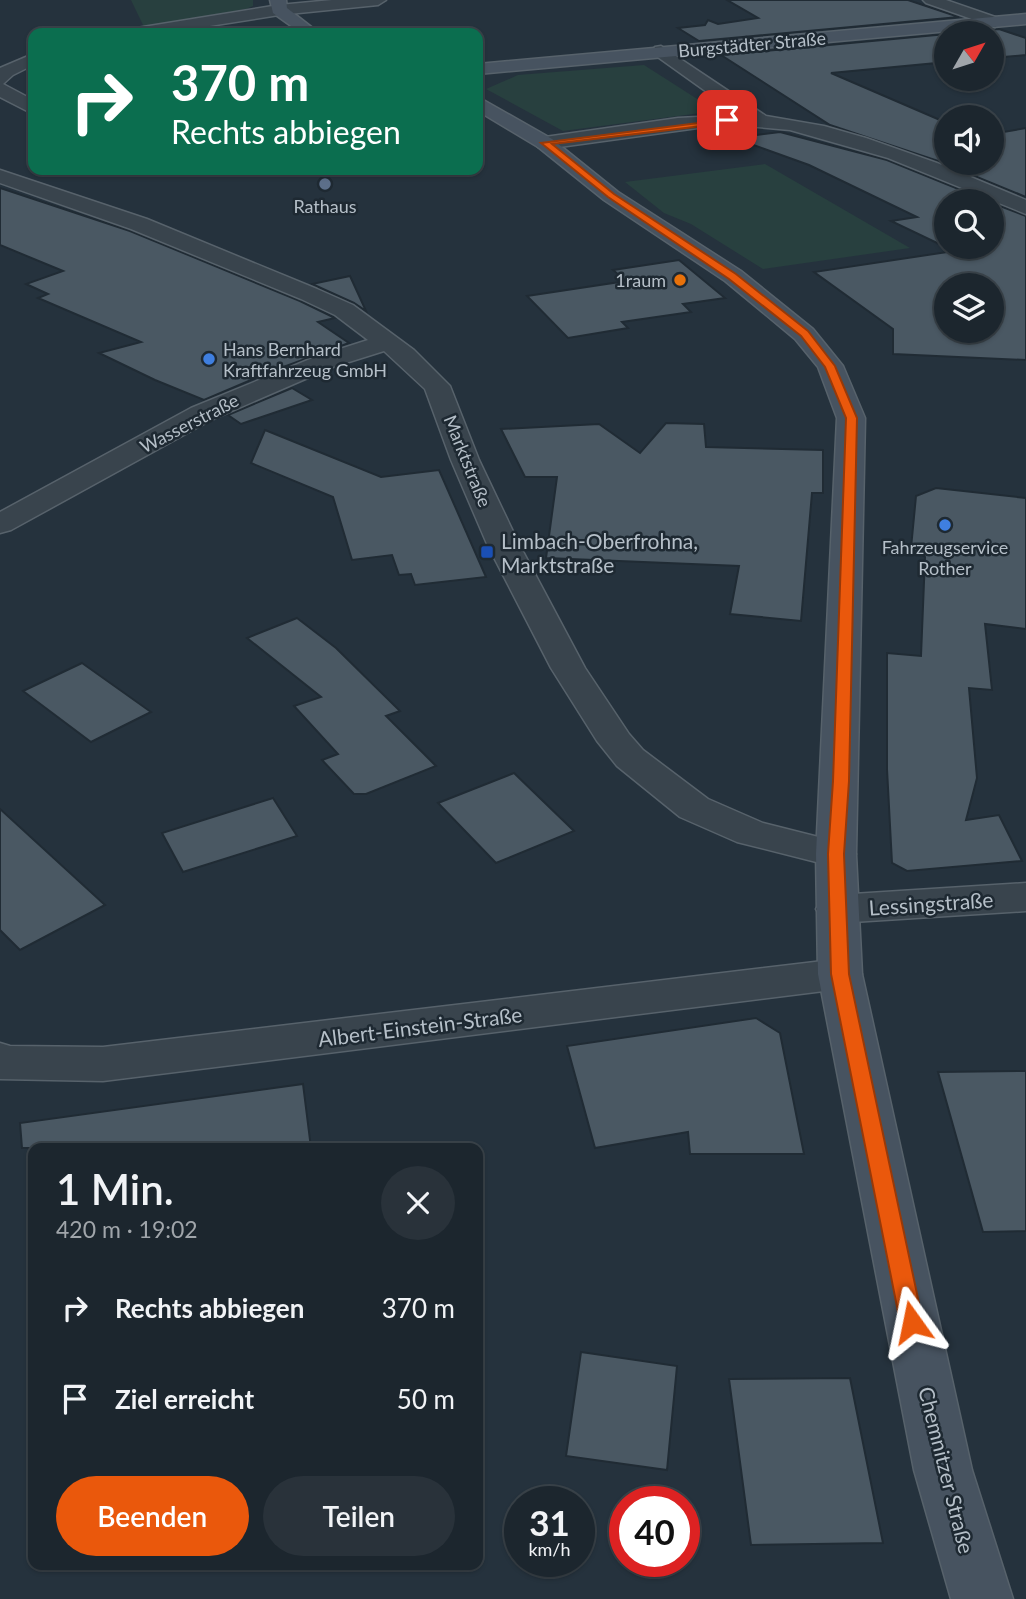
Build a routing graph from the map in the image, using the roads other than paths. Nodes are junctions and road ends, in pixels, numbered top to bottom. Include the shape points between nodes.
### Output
1 (378, 0) edge
2 (931, 0) edge
3 (279, 5) edge
4 (1026, 19) edge
5 (992, 21) edge
6 (1004, 21) edge
7 (934, 27) edge
8 (162, 28) edge
9 (305, 28) edge
10 (661, 51) junction
11 (28, 61) edge
12 (483, 69) edge
13 (0, 80) edge
14 (0, 89) edge
15 (483, 106) edge
16 (28, 113) edge
17 (760, 121) junction
18 (545, 143) junction
19 (0, 176) edge
20 (1026, 208) edge
21 (387, 342) junction
22 (0, 524) edge
23 (836, 854) junction
24 (1026, 897) edge
25 (837, 909) junction
26 (840, 974) junction
27 (1, 1064) edge
28 (982, 1599) edge

1 - 3 street
2 - 5 street
3 - 8 street
3 - 9 street
4 - 6 street, Burgstädter Straße
7 - 10 street, Burgstädter Straße
10 - 12 street, Burgstädter Straße
10 - 17 street
11 - 13 street via 7,71
14 - 16 street
15 - 18 street, Chemnitzer Straße
17 - 18 street via 696,122
17 - 20 street via 864,145 957,177
18 - 23 street, Chemnitzer Straße via 603,190 733,276 804,334 834,375 851,418
19 - 21 street, Marktstraße via 139,224 309,294 344,310
21 - 22 street, Wasserstraße via 324,362 201,414
21 - 23 street, Marktstraße via 438,386 503,544 568,668 615,741 694,808 751,833
23 - 25 street, Chemnitzer Straße
24 - 25 street, Lessingstraße
25 - 26 street, Chemnitzer Straße
26 - 27 street, Albert-Einstein-Straße via 103,1064
26 - 28 street, Chemnitzer Straße via 943,1470

